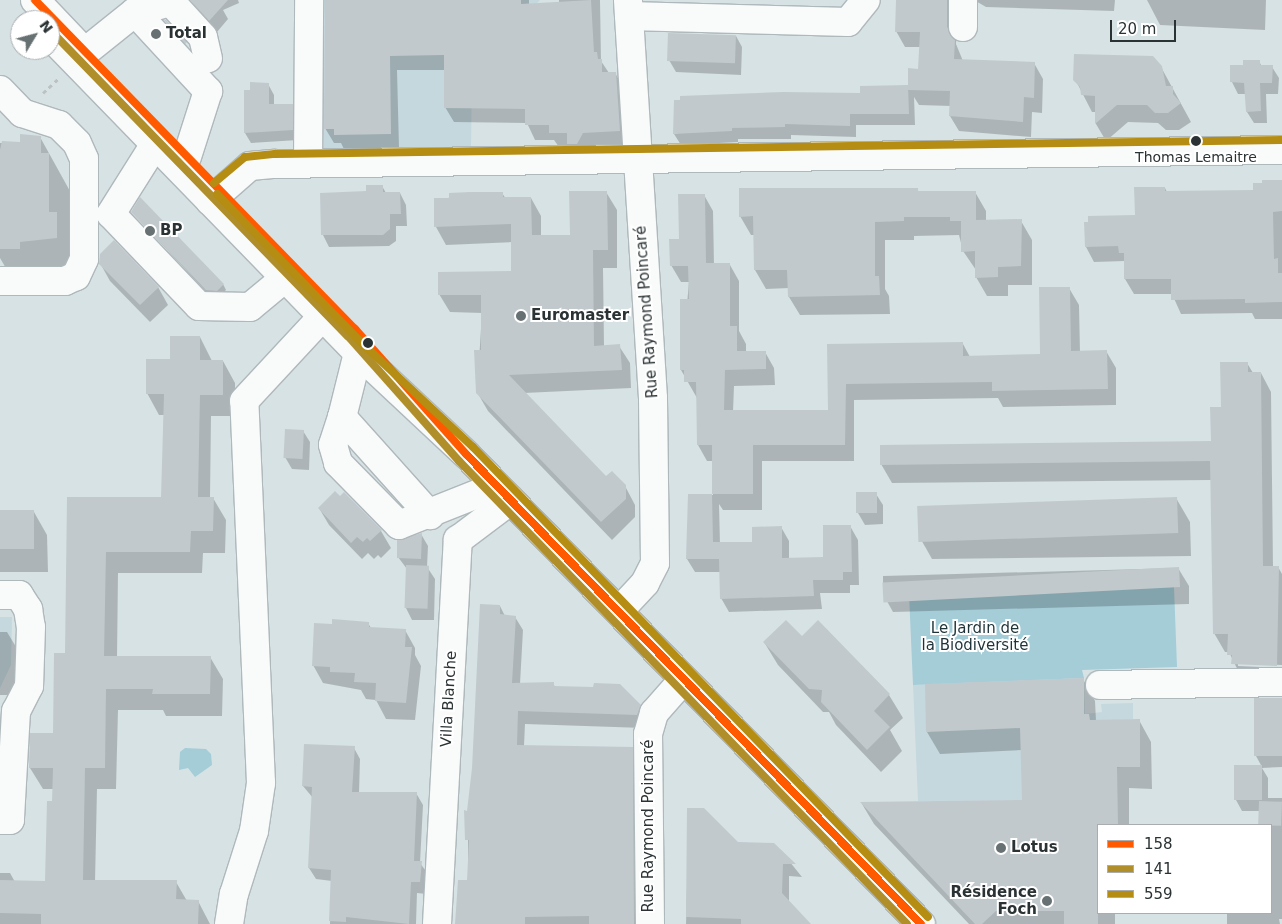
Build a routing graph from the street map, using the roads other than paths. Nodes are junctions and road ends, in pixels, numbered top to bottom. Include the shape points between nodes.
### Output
1 (14, 0) edge
2 (35, 0) edge
3 (309, 0) edge
4 (866, 0) edge
5 (963, 0) edge
6 (628, 8) edge
7 (146, 9) junction
8 (24, 10) edge
9 (963, 27) dead end
10 (60, 46) edge
11 (85, 52) junction
12 (0, 90) edge
13 (208, 91) junction
14 (155, 144) junction
15 (1282, 150) edge
16 (188, 157) junction
17 (637, 160) junction
18 (308, 163) junction
19 (215, 196) junction
20 (285, 278) junction
21 (0, 281) edge
22 (322, 317) junction
23 (358, 353) junction
24 (466, 454) junction
25 (504, 493) junction
26 (0, 595) edge
27 (619, 611) junction
28 (684, 680) junction
29 (1282, 682) edge
30 (1100, 686) dead end
31 (0, 820) edge
32 (229, 924) edge
33 (436, 924) edge
34 (650, 924) edge
35 (921, 924) edge

1 - 8 street
2 - 11 street
3 - 18 street
4 - 6 street via 848,22
5 - 9 street
6 - 17 street, Rue Raymond Poincaré
7 - 11 street
7 - 13 street via 195,62
7 - 13 street via 171,2 203,37 208,58
10 - 14 street
11 - 16 street
12 - 21 street via 22,113 59,125 77,143 84,159 84,259 76,276 65,282
13 - 16 street
14 - 19 street
14 - 20 street via 111,214 199,306 250,307
15 - 17 street
16 - 19 street
17 - 18 street
17 - 27 street, Rue Raymond Poincaré via 653,398 655,563 645,583
18 - 19 street via 250,166
19 - 20 street
19 - 24 street via 386,361
20 - 22 street
22 - 23 street
22 - 32 street via 244,401 262,749 254,831 234,894
23 - 24 street
23 - 25 street via 342,417 430,515
24 - 25 street
25 - 27 street
25 - 33 street, Villa Blanche via 458,540
26 - 31 street via 19,595 28,609 31,627 29,686 16,711 10,820
27 - 28 street
28 - 34 street, Rue Raymond Poincaré via 654,713 648,734
28 - 35 street
29 - 30 street

